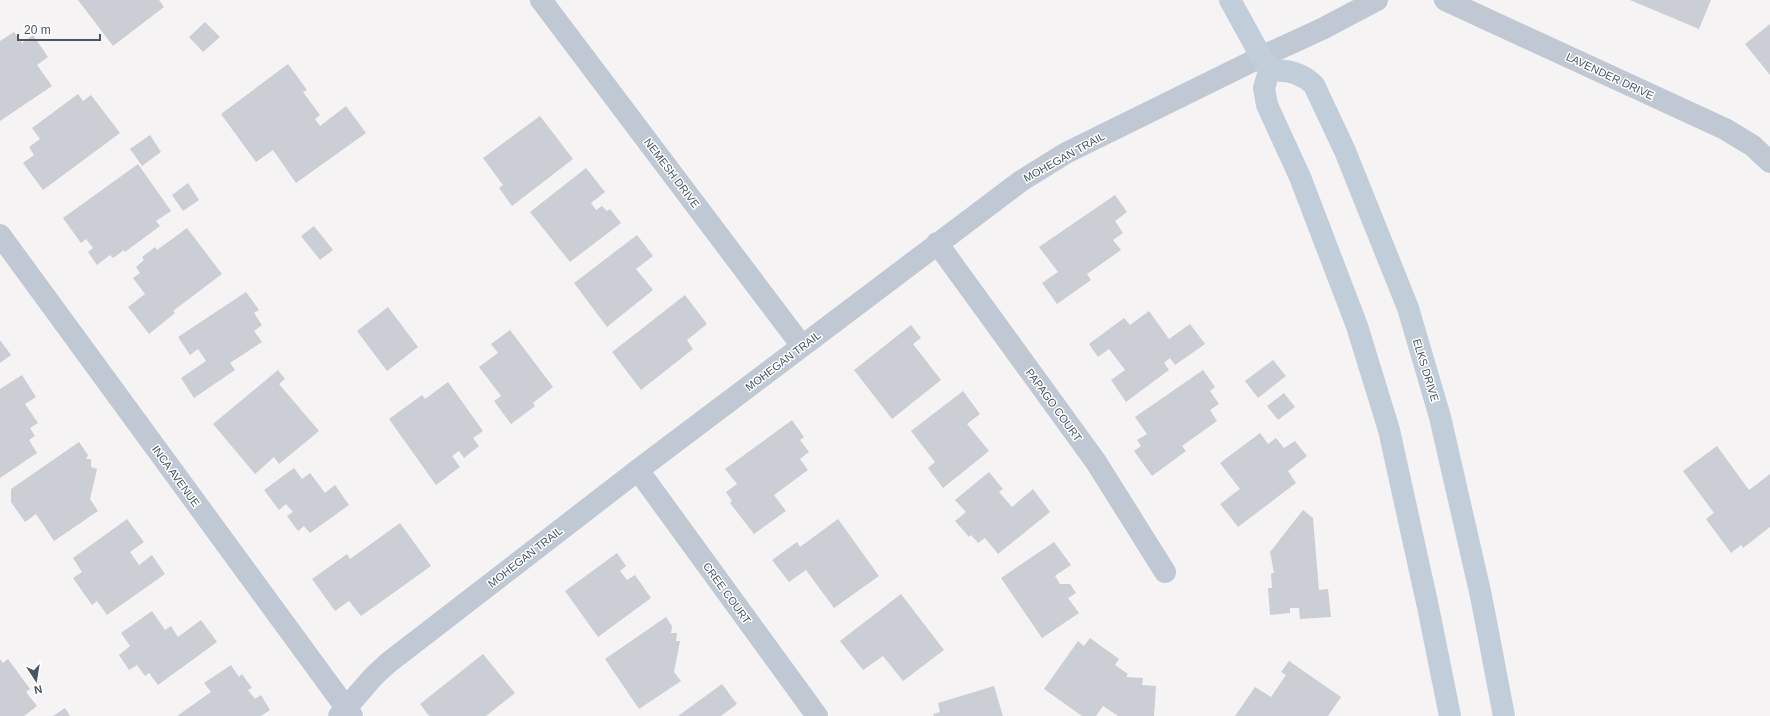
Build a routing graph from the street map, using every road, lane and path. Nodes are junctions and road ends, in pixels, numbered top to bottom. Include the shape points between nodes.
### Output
1 (541, 0) edge
2 (1230, 0) edge
3 (1377, 0) edge
4 (1445, 0) edge
5 (1265, 64) junction
6 (1770, 162) edge
7 (0, 235) edge
8 (937, 244) junction
9 (802, 346) junction
10 (638, 470) junction
11 (1165, 572) dead end
12 (346, 713) edge
13 (817, 716) edge
14 (1450, 716) edge
15 (1504, 716) edge

1 - 9 street, NEMESH DRIVE
2 - 5 main road
3 - 5 street via 1322,29
4 - 6 street, LAVENDER DRIVE via 1725,129 1753,146
5 - 8 street, MOHEGAN TRAIL via 1043,166
5 - 14 main road via 1264,88 1267,105 1300,177 1357,326 1389,430
5 - 15 main road, ELKS DRIVE via 1298,74 1314,85 1345,151 1408,308 1440,417 1481,596
7 - 12 street, INCA AVENUE
8 - 9 street, MOHEGAN TRAIL
8 - 11 street, PAPAGO COURT via 1096,462
9 - 10 street, MOHEGAN TRAIL
10 - 12 street, MOHEGAN TRAIL via 388,663 374,676
10 - 13 street, CREE COURT

